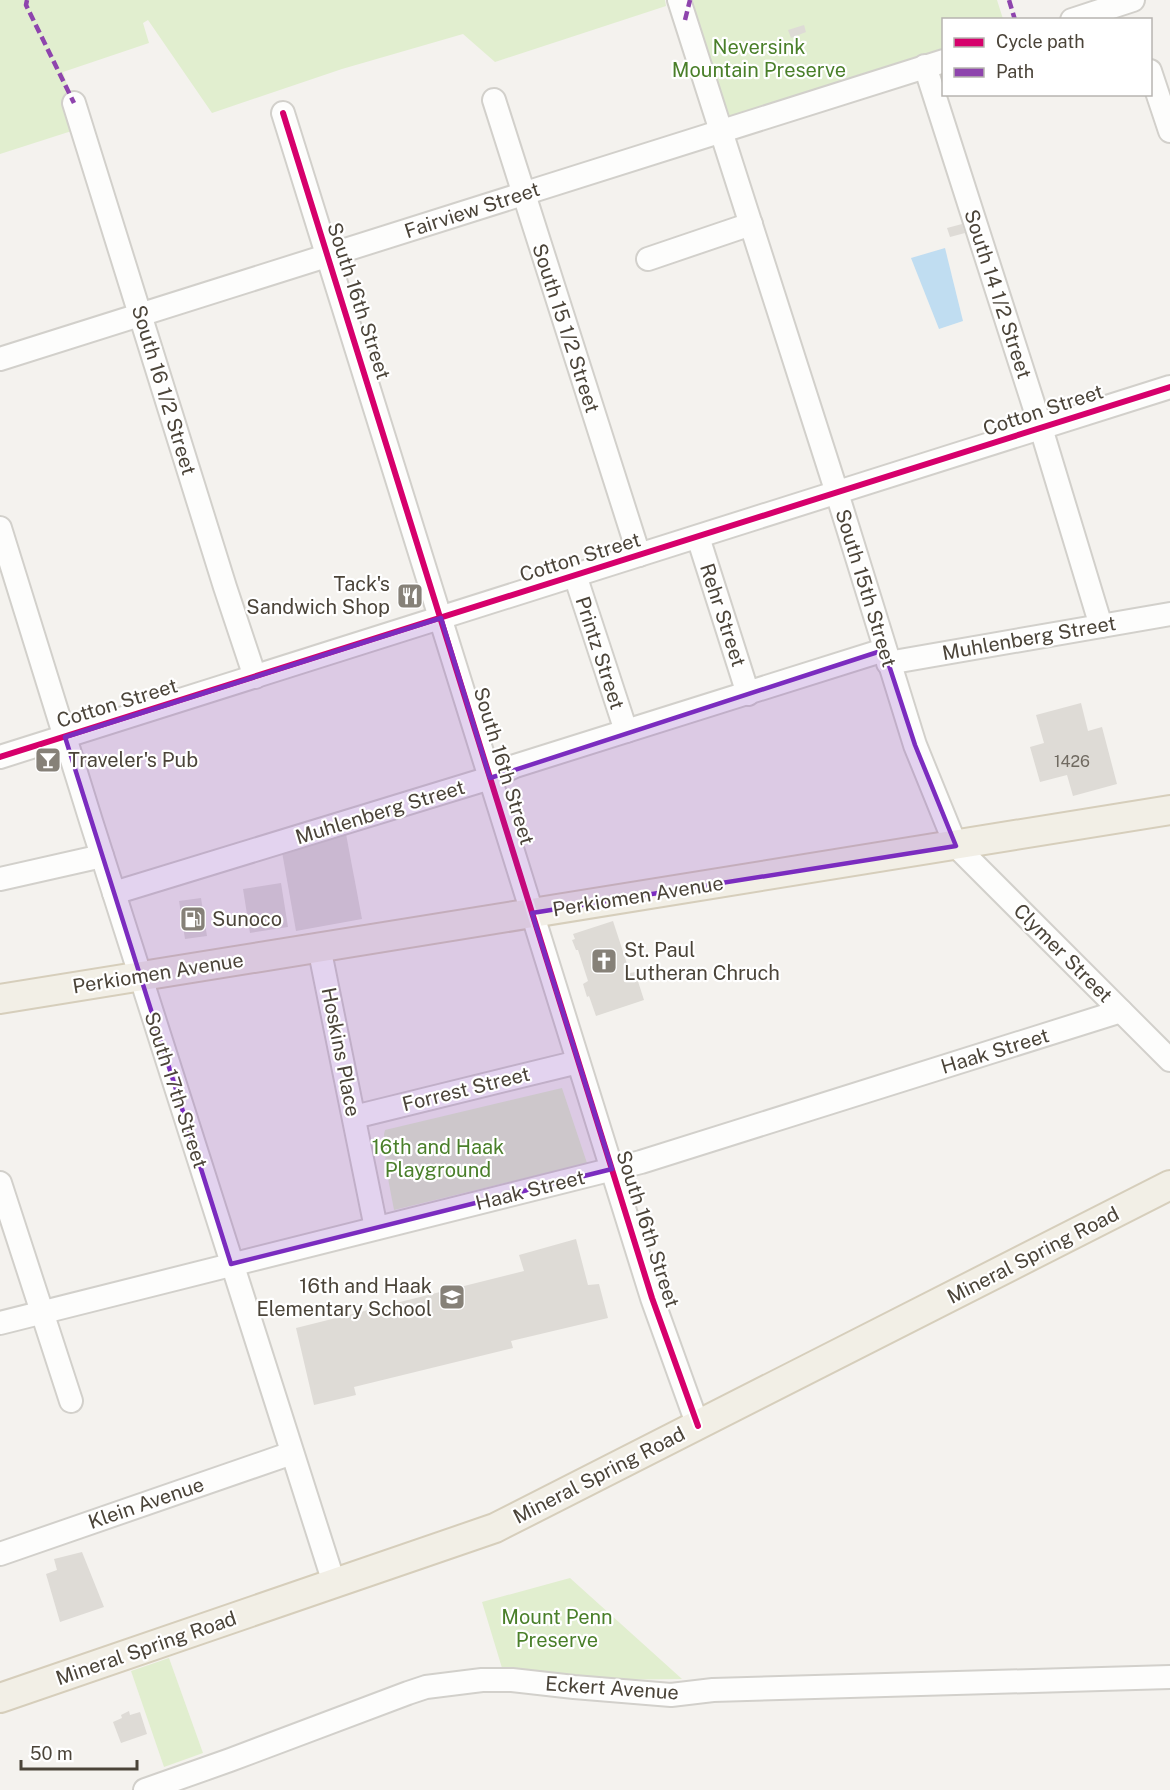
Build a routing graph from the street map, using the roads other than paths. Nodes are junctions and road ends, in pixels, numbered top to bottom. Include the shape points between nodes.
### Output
1 (679, 0) edge
2 (1132, 5) edge
3 (1080, 18) edge
4 (934, 64) edge
5 (1152, 77) edge
6 (942, 91) edge
7 (943, 96) edge
8 (494, 100) dead end
9 (74, 104) dead end
10 (283, 114) dead end
11 (721, 131) junction
12 (1170, 131) edge
13 (523, 194) junction
14 (751, 224) junction
15 (327, 256) junction
16 (648, 259) dead end
17 (140, 315) junction
18 (0, 359) edge
19 (1170, 387) edge
20 (1041, 428) junction
21 (837, 493) junction
22 (0, 528) edge
23 (698, 537) junction
24 (639, 555) junction
25 (575, 575) junction
26 (1170, 614) edge
27 (441, 618) junction
28 (1101, 626) junction
29 (886, 656) junction
30 (255, 677) junction
31 (748, 694) junction
32 (626, 731) junction
33 (64, 737) junction
34 (0, 757) edge
35 (489, 778) junction
36 (1170, 810) edge
37 (956, 846) junction
38 (102, 856) junction
39 (0, 879) edge
40 (114, 893) junction
41 (532, 913) junction
42 (319, 947) junction
43 (140, 976) junction
44 (0, 999) edge
45 (1121, 1011) junction
46 (1170, 1060) edge
47 (579, 1062) junction
48 (354, 1117) junction
49 (612, 1169) junction
50 (0, 1182) edge
51 (1170, 1185) edge
52 (376, 1228) junction
53 (231, 1264) junction
54 (41, 1312) junction
55 (0, 1323) edge
56 (70, 1401) dead end
57 (698, 1426) junction
58 (292, 1453) junction
59 (0, 1554) edge
60 (334, 1583) junction
61 (1170, 1677) edge
62 (0, 1698) edge
63 (145, 1790) edge

1 - 11 street, South 15th Street
2 - 3 street
4 - 6 street, South 14 1/2 Street
4 - 11 street, Fairview Street
5 - 12 street
7 - 20 street, South 14 1/2 Street
8 - 13 street, South 15 1/2 Street
9 - 17 street, South 16 1/2 Street
10 - 15 street, South 16th Street
11 - 13 street, Fairview Street
11 - 14 street, South 15th Street
13 - 15 street, Fairview Street
13 - 24 street, South 15 1/2 Street
14 - 16 street
14 - 21 street, South 15th Street
15 - 17 street, Fairview Street
15 - 27 street, South 16th Street
17 - 18 street, Fairview Street
17 - 30 street, South 16 1/2 Street
19 - 20 street, Cotton Street
20 - 21 street, Cotton Street
20 - 28 street, South 14 1/2 Street
21 - 23 street, Cotton Street
21 - 29 street, South 15th Street
22 - 33 street, South 17th Street
23 - 24 street, Cotton Street
23 - 31 street, Rehr Street
24 - 25 street, Cotton Street
25 - 27 street, Cotton Street
25 - 32 street, Printz Street
26 - 28 street, Muhlenberg Street
27 - 30 street, Cotton Street
27 - 35 street, South 16th Street
28 - 29 street, Muhlenberg Street
29 - 31 street, Muhlenberg Street
29 - 37 street, South 15th Street via 915,745
30 - 33 street, Cotton Street
31 - 32 street, Muhlenberg Street
32 - 35 street, Muhlenberg Street
33 - 34 street, Cotton Street
33 - 38 street, South 17th Street
35 - 40 street, Muhlenberg Street
35 - 41 street, South 16th Street
36 - 37 main road, Perkiomen Avenue
37 - 41 main road, Perkiomen Avenue
37 - 45 street, Clymer Street
38 - 39 street
38 - 40 street, South 17th Street
40 - 43 street, South 17th Street
41 - 42 main road, Perkiomen Avenue
41 - 47 street, South 16th Street
42 - 43 main road, Perkiomen Avenue
42 - 48 street, Hoskins Place
43 - 44 main road, Perkiomen Avenue
43 - 53 street, South 17th Street
45 - 46 street, Clymer Street
45 - 49 street, Haak Street
47 - 48 street, Forrest Street
47 - 49 street, South 16th Street
48 - 52 street, Hoskins Place
49 - 52 street, Haak Street
49 - 57 street, South 16th Street via 652,1298
50 - 54 street
51 - 57 main road, Mineral Spring Road
52 - 53 street, Haak Street
53 - 54 street, Haak Street
53 - 58 street, South 17th Street
54 - 55 street, Haak Street
54 - 56 street
57 - 60 main road, Mineral Spring Road via 495,1528
58 - 59 street, Klein Avenue
58 - 60 street, South 17th Street
60 - 62 main road, Mineral Spring Road
61 - 63 street, Eckert Avenue via 713,1690 671,1695 482,1680 408,1693

